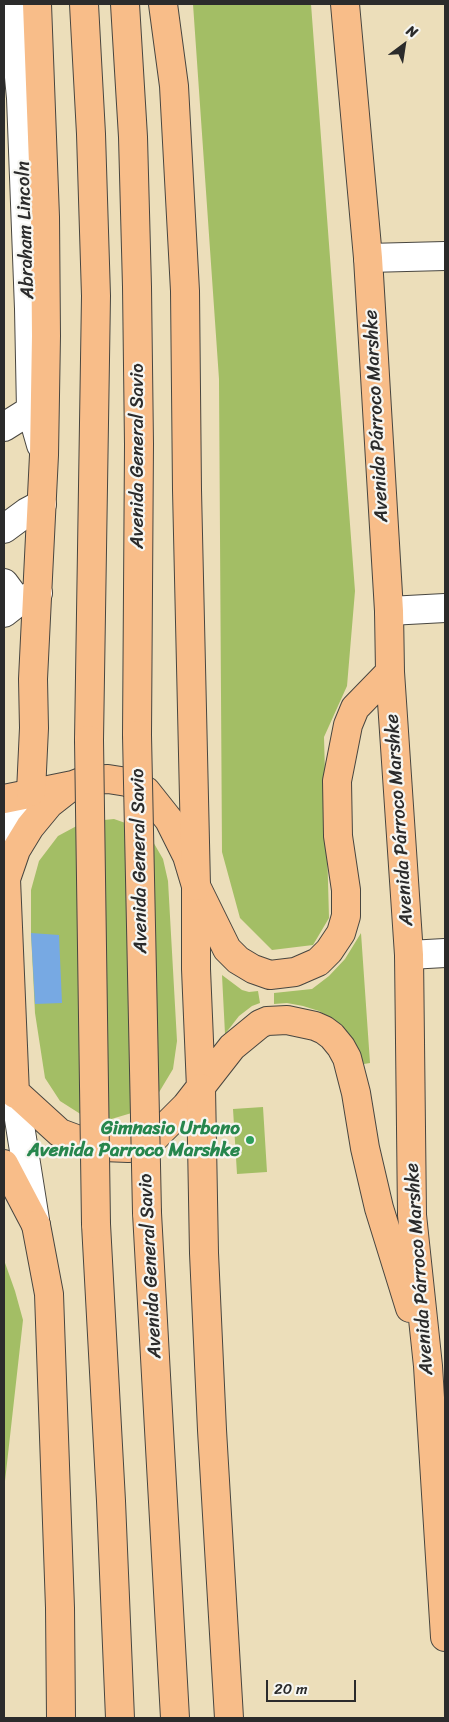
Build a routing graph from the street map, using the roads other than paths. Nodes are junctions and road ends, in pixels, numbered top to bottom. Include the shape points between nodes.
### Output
1 (12, 4) edge
2 (37, 4) edge
3 (84, 4) edge
4 (125, 4) edge
5 (163, 4) edge
6 (345, 4) edge
7 (13, 88) edge
8 (445, 256) edge
9 (368, 258) junction
10 (31, 410) junction
11 (4, 427) edge
12 (44, 455) junction
13 (42, 504) junction
14 (4, 529) edge
15 (16, 598) edge
16 (445, 608) edge
17 (389, 611) junction
18 (390, 672) junction
19 (73, 785) junction
20 (4, 799) edge
21 (30, 801) junction
22 (13, 834) edge
23 (196, 886) junction
24 (445, 954) edge
25 (409, 955) junction
26 (10, 1088) edge
27 (201, 1088) junction
28 (4, 1164) edge
29 (36, 1225) junction
30 (428, 1366) junction
31 (445, 1637) edge
32 (62, 1718) edge
33 (120, 1718) edge
34 (175, 1718) edge
35 (229, 1718) edge

1 - 7 street, Abraham Lincoln
2 - 12 main road via 45,217
3 - 33 main road, bridge via 96,296 89,740 96,1204
4 - 34 main road, Avenida General Savio, bridge via 137,287 137,735 147,1213
5 - 23 main road via 174,86 184,291
6 - 9 main road, Avenida Párroco Marshke
7 - 10 street, Abraham Lincoln
8 - 9 street
9 - 17 main road, Avenida Párroco Marshke
10 - 11 street
10 - 12 street, Abraham Lincoln
12 - 13 main road
13 - 14 street
13 - 15 main road
15 - 21 main road via 32,679 34,728
16 - 17 street
17 - 18 main road, Avenida Párroco Marshke
18 - 23 main road via 355,708 348,725 337,781 338,836 346,890 346,916 341,934 330,951 318,962 295,972 270,975 253,969 227,949
18 - 25 main road, Avenida Párroco Marshke
19 - 21 main road
19 - 22 main road
19 - 23 main road via 86,780 108,779 127,782 146,791 179,838
20 - 21 main road
21 - 22 main road
22 - 26 main road via 6,879
23 - 27 main road
24 - 25 street
25 - 30 main road, Avenida Párroco Marshke via 412,1215
26 - 27 main road via 60,1132 87,1143 117,1149 139,1147 152,1140
26 - 29 street
27 - 30 main road via 232,1047 268,1021 287,1020 315,1026 341,1046 356,1093 379,1208
27 - 35 main road via 204,1253
28 - 29 main road
29 - 32 main road via 49,1294
30 - 31 main road, Avenida Párroco Marshke

